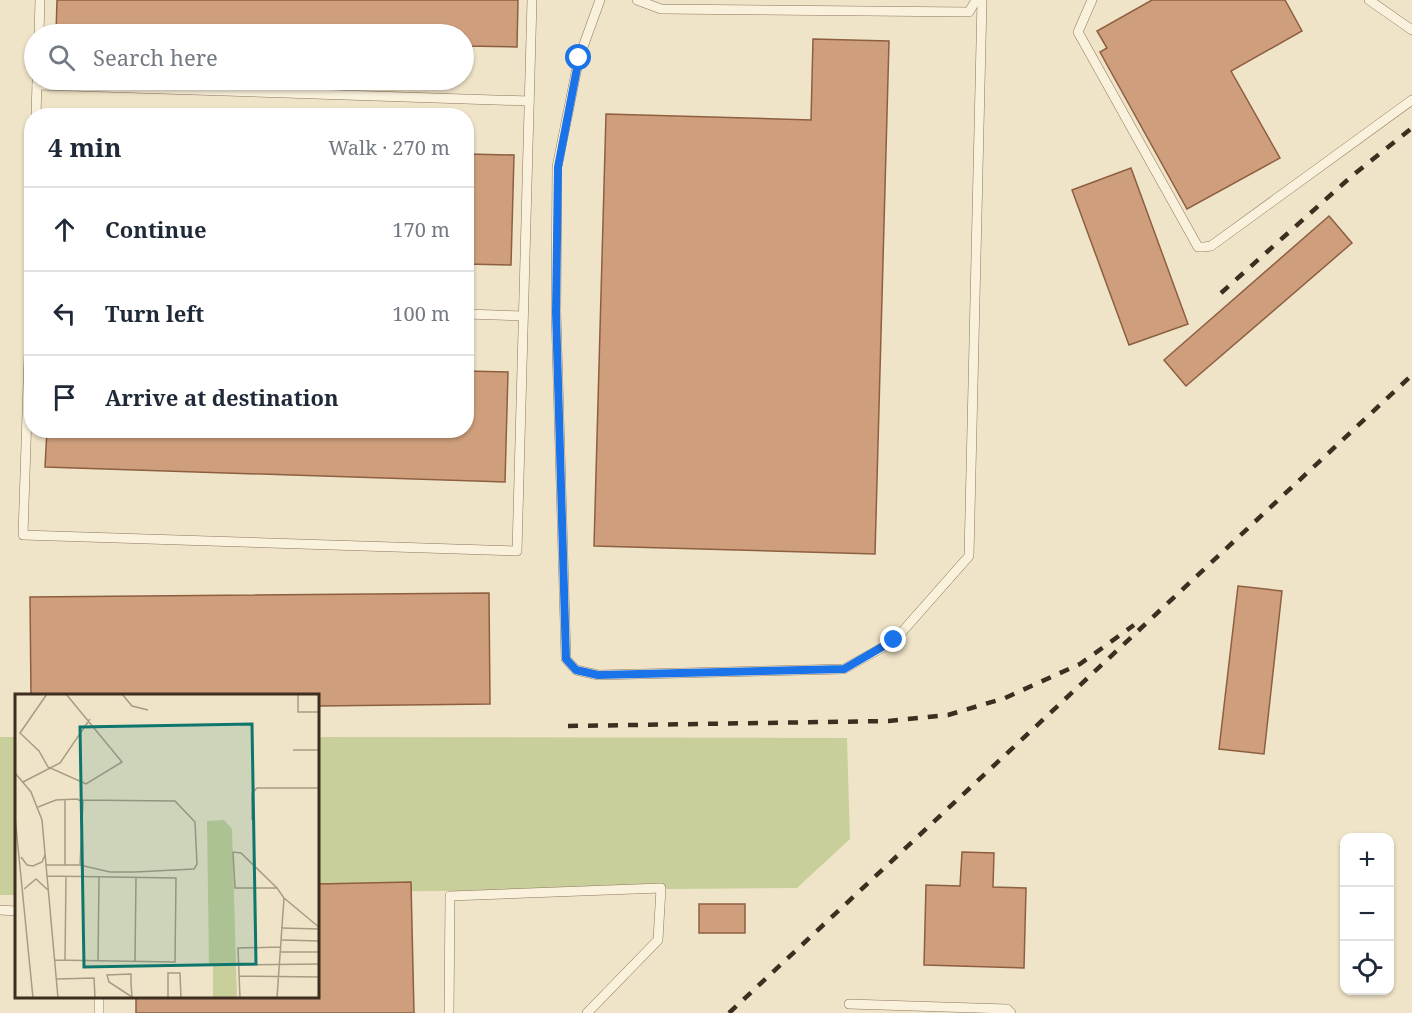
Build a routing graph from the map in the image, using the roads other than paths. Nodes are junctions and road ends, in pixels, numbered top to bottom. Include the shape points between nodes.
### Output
1 (40, 0) edge
2 (532, 0) edge
3 (600, 0) edge
4 (637, 0) edge
5 (976, 0) edge
6 (982, 0) edge
7 (1092, 0) edge
8 (1369, 0) edge
9 (39, 24) edge
10 (1412, 30) edge
11 (37, 90) edge
12 (256, 90) edge
13 (529, 100) junction
14 (1412, 100) edge
15 (36, 108) edge
16 (474, 314) edge
17 (524, 316) junction
18 (26, 438) edge
19 (849, 1004) dead end
20 (449, 1013) edge
21 (587, 1013) edge
22 (1011, 1013) edge

1 - 9 lane
2 - 13 lane
3 - 6 lane via 579,58 558,167 556,312 566,659 576,670 598,675 844,669 894,640 969,556
4 - 5 lane via 661,9 969,12
7 - 14 lane via 1078,32 1198,247 1211,246
8 - 10 lane
11 - 15 lane
12 - 13 lane
13 - 17 lane
16 - 17 lane
17 - 18 lane via 517,551 23,535
19 - 22 lane via 1007,1009
20 - 21 lane via 450,896 661,888 658,940

